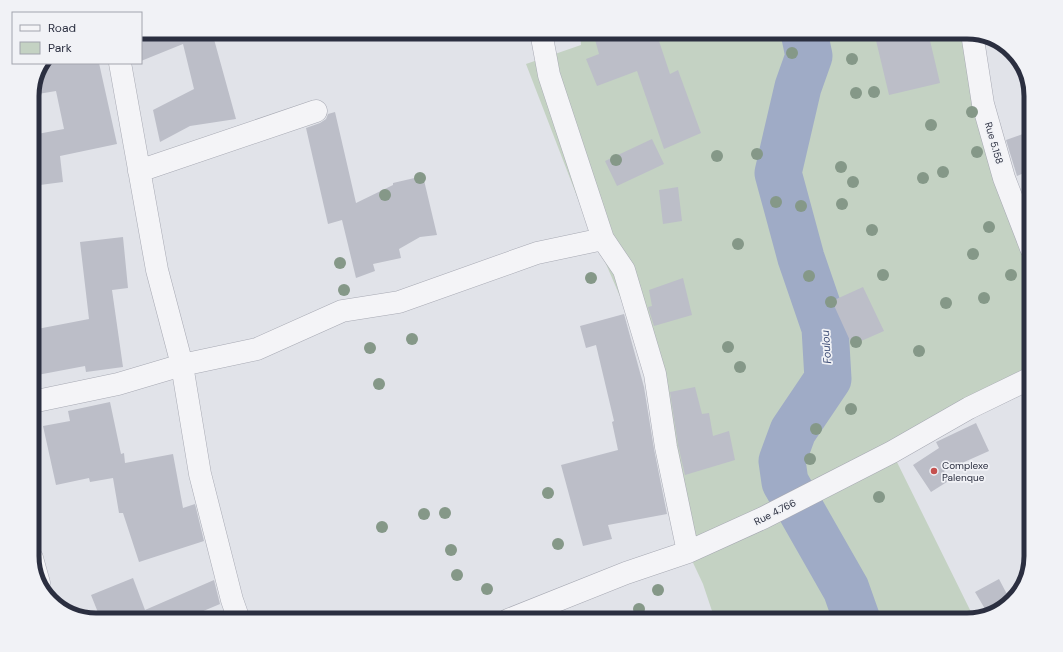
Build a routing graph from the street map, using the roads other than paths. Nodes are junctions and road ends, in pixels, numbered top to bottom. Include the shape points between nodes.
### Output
1 (541, 39) edge
2 (973, 39) edge
3 (120, 64) edge
4 (316, 111) dead end
5 (139, 171) junction
6 (1024, 230) edge
7 (603, 239) junction
8 (182, 365) junction
9 (1024, 381) edge
10 (39, 401) edge
11 (688, 552) junction
12 (237, 613) edge
13 (526, 613) edge

1 - 7 street via 549,75
2 - 6 street, Rue 5.158 via 983,104 1004,178
3 - 5 street
4 - 5 street
5 - 8 street via 157,270
7 - 8 street via 537,253 399,302 342,311 257,349
7 - 11 street via 624,270 655,374 666,447
8 - 10 street via 118,384
8 - 12 street via 200,474
9 - 11 street, Rue 4.766 via 763,518
11 - 13 street, Rue 4.766 via 626,573

